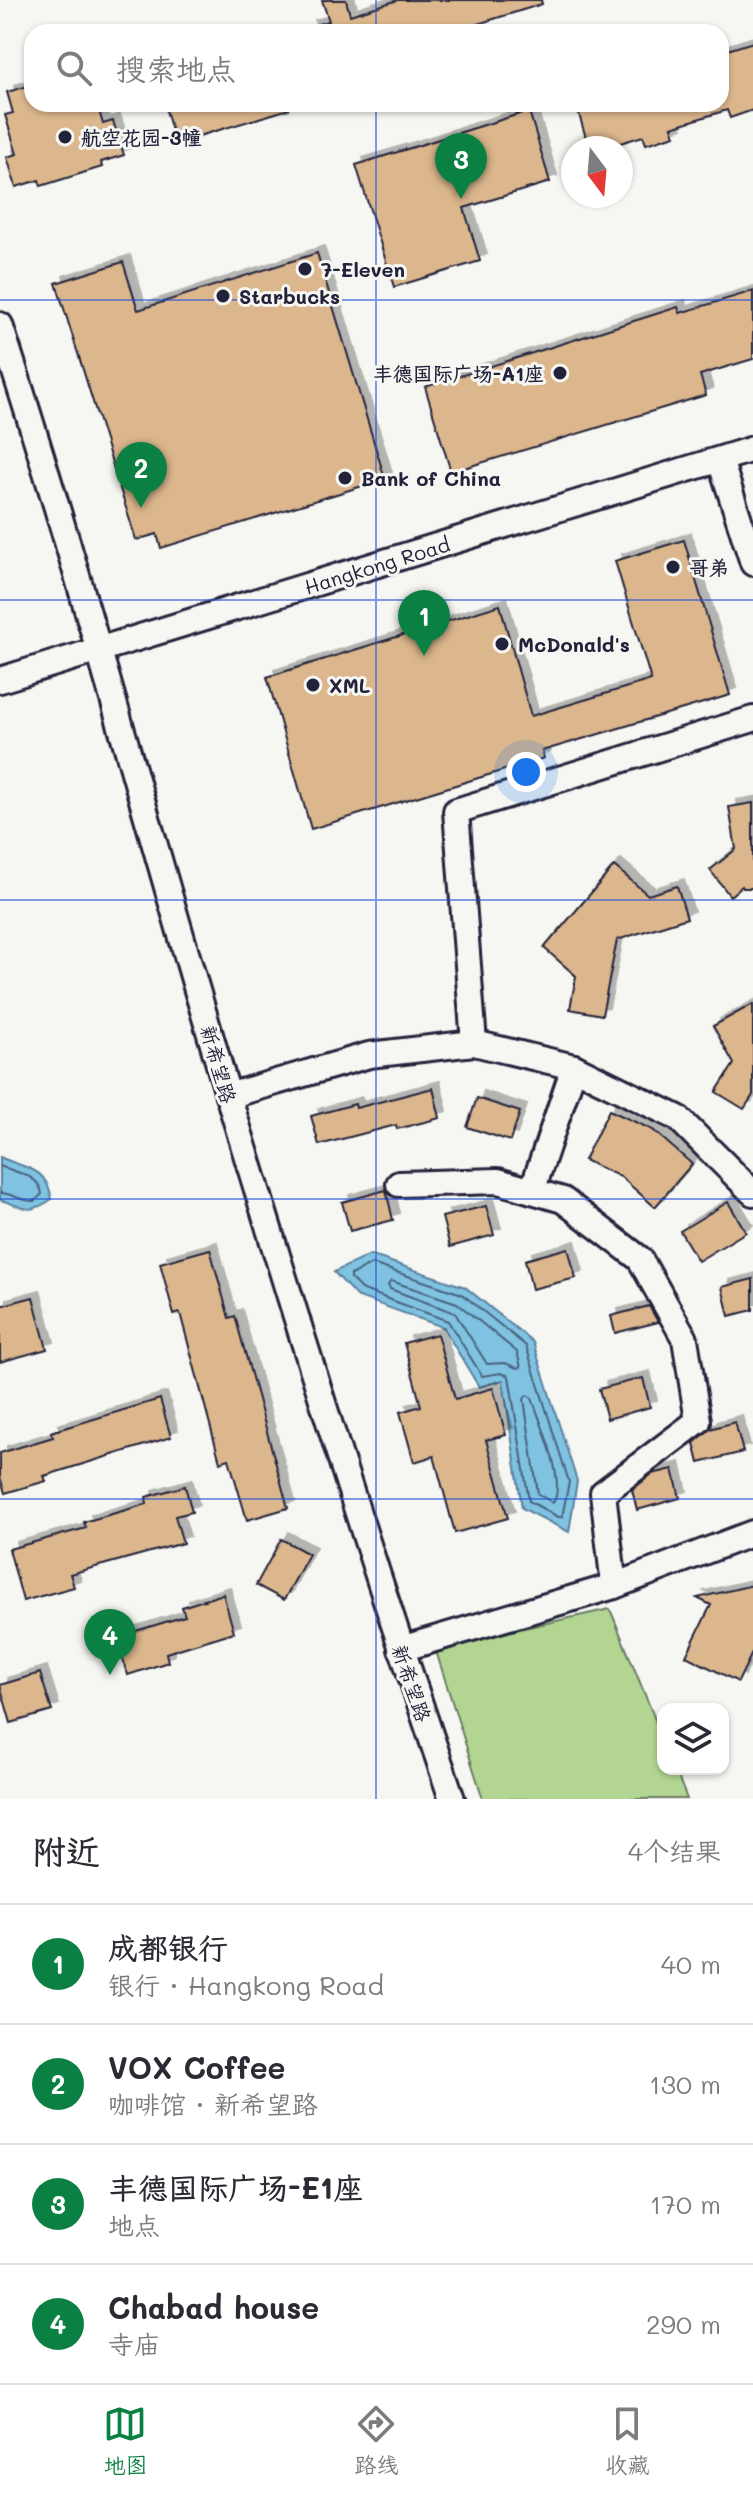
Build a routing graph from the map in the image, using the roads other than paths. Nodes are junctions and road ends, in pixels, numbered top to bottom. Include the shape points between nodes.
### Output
1 (0, 325) edge
2 (753, 449) edge
3 (720, 460) junction
4 (753, 563) edge
5 (100, 650) junction
6 (0, 680) edge
7 (753, 719) edge
8 (474, 1043) junction
9 (574, 1067) junction
10 (228, 1096) junction
11 (399, 1184) dead end
12 (532, 1191) junction
13 (753, 1193) edge
14 (753, 1533) edge
15 (614, 1586) junction
16 (401, 1649) junction
17 (452, 1799) edge

1 - 5 street, 新希望路
2 - 3 street, Hangkong Road
3 - 4 street
3 - 5 street, Hangkong Road
5 - 6 street, Hangkong Road
5 - 10 street, 新希望路
7 - 8 street via 456,811
8 - 9 street
8 - 10 street via 369,1055
9 - 12 street
9 - 13 street via 678,1118
10 - 16 street, 新希望路
11 - 12 street via 498,1181
12 - 15 street via 563,1200 640,1259 685,1339 698,1421 603,1493
14 - 15 street
15 - 16 street
16 - 17 street, 新希望路

